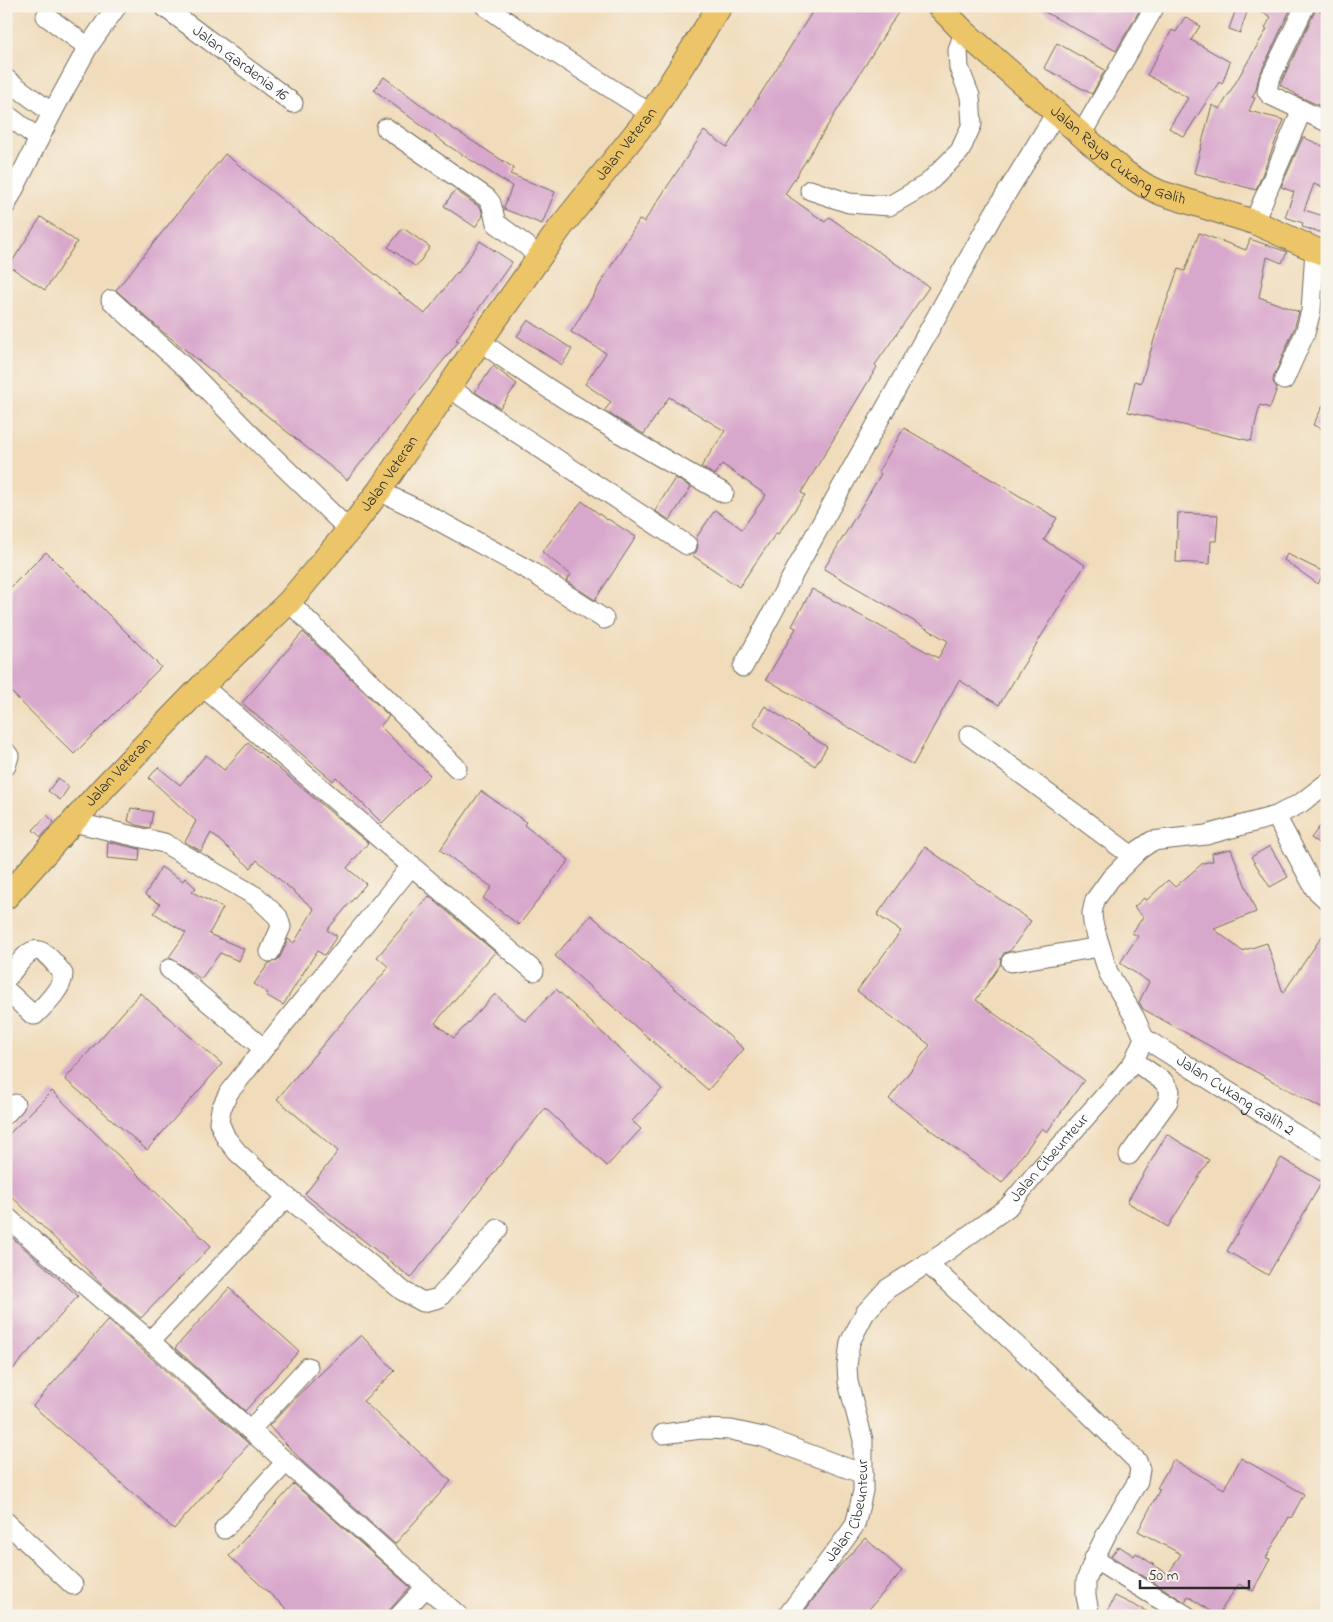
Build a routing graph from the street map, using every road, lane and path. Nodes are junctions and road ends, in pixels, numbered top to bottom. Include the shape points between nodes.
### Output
1 (117, 6) edge
2 (163, 6) edge
3 (485, 6) edge
4 (720, 6) edge
5 (1156, 6) edge
6 (1305, 6) edge
7 (942, 7) edge
8 (46, 16) dead end
9 (964, 32) junction
10 (88, 47) junction
11 (6, 79) edge
12 (292, 103) dead end
13 (1302, 110) junction
14 (52, 113) junction
15 (1056, 113) junction
16 (6, 114) edge
17 (651, 114) junction
18 (1327, 122) edge
19 (386, 128) dead end
20 (1081, 135) junction
21 (39, 139) junction
22 (810, 190) dead end
23 (6, 206) edge
24 (1254, 222) junction
25 (1321, 252) edge
26 (538, 258) junction
27 (111, 300) dead end
28 (480, 341) junction
29 (1284, 380) dead end
30 (449, 388) junction
31 (379, 491) junction
32 (724, 492) dead end
33 (349, 530) junction
34 (687, 545) dead end
35 (289, 602) junction
36 (604, 620) dead end
37 (743, 667) dead end
38 (202, 686) junction
39 (969, 735) dead end
40 (457, 768) dead end
41 (1327, 783) edge
42 (1276, 816) junction
43 (73, 822) junction
44 (1132, 856) junction
45 (412, 865) junction
46 (6, 897) edge
47 (1327, 900) edge
48 (1100, 947) junction
49 (270, 952) dead end
50 (1011, 962) dead end
51 (169, 968) dead end
52 (534, 971) dead end
53 (6, 978) edge
54 (6, 990) edge
55 (1144, 1038) junction
56 (263, 1048) junction
57 (1134, 1061) junction
58 (1327, 1151) edge
59 (1129, 1155) dead end
60 (287, 1197) junction
61 (6, 1216) edge
62 (498, 1229) dead end
63 (927, 1263) junction
64 (150, 1341) junction
65 (308, 1367) dead end
66 (250, 1430) junction
67 (663, 1434) dead end
68 (286, 1462) junction
69 (863, 1474) junction
70 (6, 1522) edge
71 (224, 1529) dead end
72 (1094, 1560) junction
73 (73, 1585) dead end
74 (426, 1587) junction
75 (1086, 1596) junction
76 (399, 1616) edge
77 (459, 1616) edge
78 (787, 1616) edge
79 (1076, 1616) edge
80 (1090, 1616) edge
81 (1188, 1616) edge

1 - 10 street
2 - 12 street, Jalan Gardenia 16
3 - 17 street
4 - 17 main road, Jalan Veteran
5 - 20 street
6 - 13 street via 1269,81 1267,92
7 - 9 main road, Jalan Raya Cukang Galih
8 - 10 street
9 - 15 main road, Jalan Raya Cukang Galih
9 - 22 street via 958,50 959,68 970,96 972,124 960,151 927,184 889,206 849,203
10 - 14 street
11 - 14 street
13 - 18 street
13 - 24 street
14 - 21 street
15 - 20 main road, Jalan Raya Cukang Galih
15 - 37 street via 993,215
16 - 21 street
17 - 26 main road, Jalan Veteran
19 - 26 street via 487,198 496,223
20 - 24 main road, Jalan Raya Cukang Galih via 1108,160 1144,185
21 - 23 street
24 - 25 main road, Jalan Raya Cukang Galih
25 - 29 street via 1305,333
26 - 28 main road, Jalan Veteran
27 - 33 street via 174,357
28 - 30 main road, Jalan Veteran
28 - 32 street via 571,404
30 - 31 main road, Jalan Veteran
30 - 34 street
31 - 33 main road, Jalan Veteran
31 - 36 street via 530,571
33 - 35 main road, Jalan Veteran
35 - 38 main road, Jalan Veteran
35 - 40 street
38 - 43 main road, Jalan Veteran
38 - 45 street
39 - 44 street
41 - 42 street via 1301,803
42 - 44 street via 1206,836 1152,841
42 - 47 street via 1315,889
43 - 46 main road, Jalan Veteran
43 - 49 street via 164,843 257,897 278,917 281,927
44 - 48 street via 1110,878 1095,900 1093,923
45 - 52 street
45 - 56 street
48 - 50 street
48 - 55 street via 1108,972
51 - 56 street
53 - 54 street via 32,950 45,954 63,974 59,987 36,1015
55 - 57 street, Jalan Cibeunteur
55 - 58 street, Jalan Cukang Galih 2
56 - 60 street via 229,1092 219,1122 238,1153
57 - 59 street via 1163,1081 1170,1091 1168,1101
57 - 63 street, Jalan Cibeunteur via 1008,1207
60 - 62 street via 403,1291 423,1302 439,1298
60 - 64 street
61 - 64 street
63 - 69 street, Jalan Cibeunteur via 888,1289 865,1313 850,1342 848,1382 863,1440
63 - 72 street via 1137,1461 1140,1469 1138,1481
64 - 66 street
65 - 66 street
66 - 68 street
67 - 69 street via 701,1429 731,1430 763,1437
68 - 71 street
68 - 74 street
69 - 78 street, Jalan Cibeunteur via 863,1491 855,1525
70 - 73 street
72 - 75 street via 1086,1581
72 - 81 street
74 - 76 street
74 - 77 street
75 - 79 street
75 - 80 street

